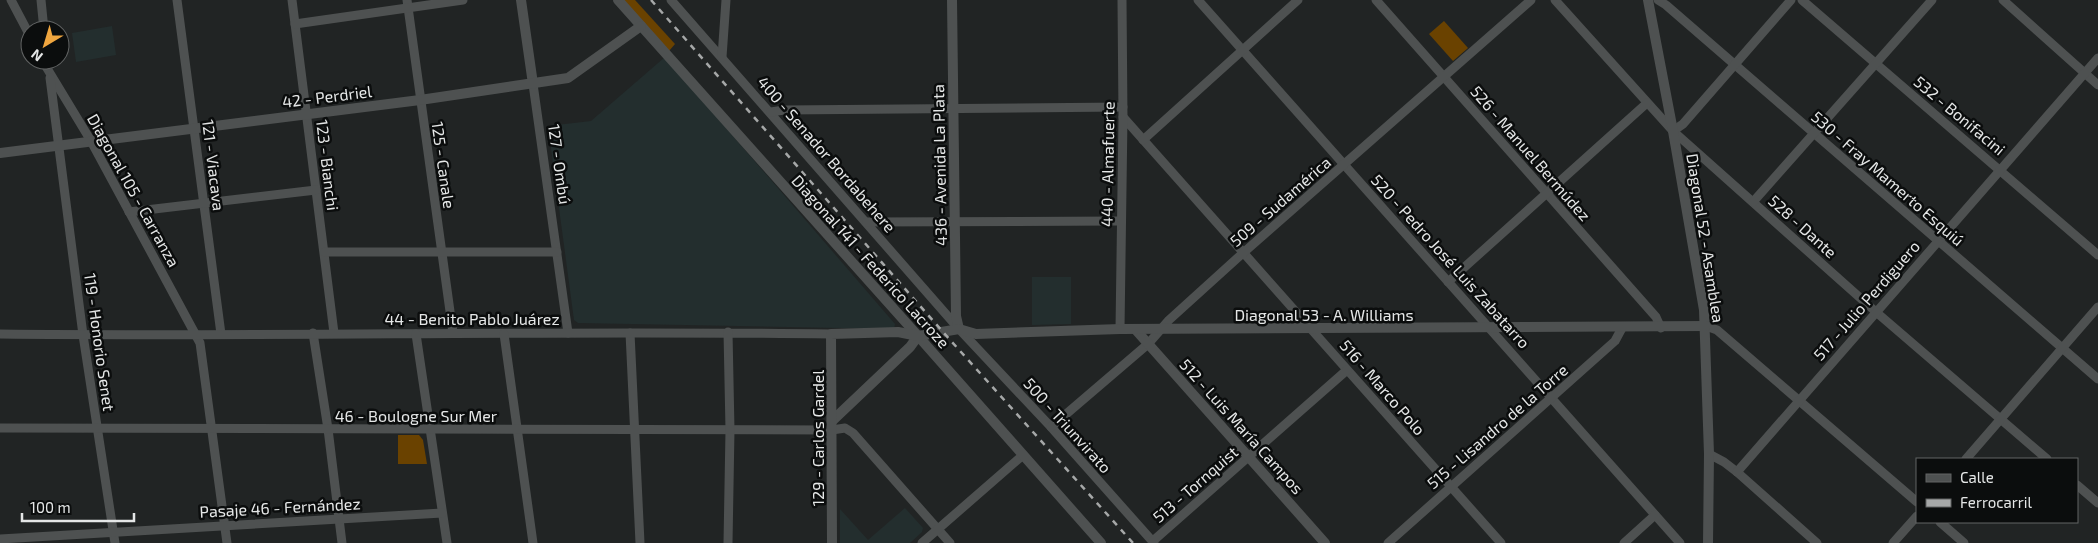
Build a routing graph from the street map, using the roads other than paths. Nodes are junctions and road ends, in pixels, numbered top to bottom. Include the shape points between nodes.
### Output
1 (11, 0) edge
2 (41, 0) edge
3 (178, 0) edge
4 (292, 0) edge
5 (463, 0) edge
6 (521, 0) edge
7 (618, 0) edge
8 (671, 0) edge
9 (726, 0) edge
10 (952, 0) edge
11 (1122, 0) edge
12 (1198, 0) edge
13 (1298, 0) edge
14 (1376, 0) edge
15 (1531, 0) edge
16 (1555, 0) edge
17 (1648, 0) edge
18 (1658, 0) edge
19 (1791, 0) edge
20 (1802, 0) edge
21 (1932, 0) edge
22 (2003, 0) edge
23 (407, 4) edge
24 (22, 20) edge
25 (43, 20) edge
26 (295, 24) junction
27 (641, 26) junction
28 (1243, 50) junction
29 (722, 57) junction
30 (2098, 58) edge
31 (1876, 64) junction
32 (1735, 65) junction
33 (48, 70) edge
34 (49, 70) edge
35 (50, 74) junction
36 (2084, 74) junction
37 (1444, 77) junction
38 (533, 84) junction
39 (2098, 85) edge
40 (420, 100) junction
41 (1647, 103) junction
42 (1123, 107) junction
43 (953, 110) junction
44 (771, 112) junction
45 (306, 114) junction
46 (1123, 117) junction
47 (194, 128) junction
48 (1673, 131) junction
49 (1815, 134) junction
50 (1143, 140) junction
51 (91, 141) junction
52 (59, 145) junction
53 (0, 153) edge
54 (1344, 165) junction
55 (2000, 169) junction
56 (316, 190) junction
57 (1547, 195) junction
58 (1754, 202) junction
59 (204, 203) junction
60 (129, 212) junction
61 (1121, 221) junction
62 (867, 222) junction
63 (954, 222) junction
64 (1937, 240) junction
65 (441, 251) junction
66 (325, 252) junction
67 (556, 252) junction
68 (1243, 253) junction
69 (2098, 255) edge
70 (1448, 282) junction
71 (2098, 307) edge
72 (1876, 312) junction
73 (1706, 326) junction
74 (1491, 328) junction
75 (1622, 328) junction
76 (1660, 328) junction
77 (959, 329) junction
78 (1120, 329) junction
79 (1135, 329) junction
80 (1161, 329) junction
81 (1312, 329) junction
82 (728, 332) junction
83 (943, 332) joint
84 (313, 333) junction
85 (334, 333) junction
86 (453, 333) junction
87 (568, 333) junction
88 (630, 333) junction
89 (0, 334) edge
90 (222, 334) junction
91 (416, 334) junction
92 (504, 334) junction
93 (831, 334) junction
94 (84, 335) junction
95 (197, 335) junction
96 (918, 336) junction
97 (1148, 344) junction
98 (2062, 348) junction
99 (1347, 370) junction
100 (2098, 379) edge
101 (1552, 398) junction
102 (1799, 400) junction
103 (2001, 419) junction
104 (832, 426) junction
105 (97, 427) junction
106 (1051, 427) junction
107 (0, 428) edge
108 (212, 428) junction
109 (328, 429) junction
110 (431, 429) junction
111 (517, 430) junction
112 (634, 430) junction
113 (730, 430) junction
114 (1709, 454) junction
115 (1023, 456) junction
116 (1249, 457) junction
117 (1967, 458) edge
118 (2046, 458) edge
119 (1737, 472) junction
120 (2078, 486) edge
121 (1451, 487) junction
122 (1916, 501) edge
123 (2098, 503) edge
124 (442, 513) junction
125 (1656, 515) junction
126 (1916, 517) edge
127 (339, 520) junction
128 (1941, 523) edge
129 (225, 525) junction
130 (938, 529) junction
131 (113, 532) junction
132 (0, 539) edge
133 (1153, 542) edge
134 (115, 543) edge
135 (227, 543) edge
136 (342, 543) edge
137 (447, 543) edge
138 (533, 543) edge
139 (640, 543) edge
140 (728, 543) edge
141 (832, 543) edge
142 (922, 543) edge
143 (950, 543) edge
144 (1101, 543) edge
145 (1325, 543) edge
146 (1388, 543) edge
147 (1501, 543) edge
148 (1624, 543) edge
149 (1680, 543) edge
150 (1708, 543) edge
151 (1817, 543) edge
152 (1893, 543) edge
153 (1964, 543) edge

1 - 24 street
2 - 25 street
3 - 47 street, 121 - Viacava
4 - 26 street, 123 - Bianchi
5 - 23 street
6 - 38 street, 127 - Ombú
7 - 27 street, Diagonal 141 - Federico Lacroze
8 - 29 street, 400 - Senador Bordabehere
9 - 29 street
10 - 43 street, 436 - Avenida La Plata
11 - 42 street, 440 - Almafuerte
12 - 28 street, 520 - Pedro José Luis Zabatarro
13 - 28 street
14 - 37 street, 526 - Manuel Bermúdez
15 - 37 street, 509 - Sudamérica
16 - 41 street, 528 - Dante
17 - 48 street, Diagonal 52 - Asamblea
18 - 32 street, 530 - Fray Mamerto Esquiú
19 - 32 street
20 - 31 street, 532 - Bonifacini
21 - 31 street
22 - 36 street
23 - 26 street
23 - 40 street, 125 - Canale
26 - 45 street, 123 - Bianchi
27 - 38 street, 42 - Perdriel via 572,77
27 - 96 street, Diagonal 141 - Federico Lacroze
28 - 50 street
28 - 54 street, 520 - Pedro José Luis Zabatarro
29 - 44 street, 400 - Senador Bordabehere
30 - 36 street, 517 - Julio Perdiguero
31 - 49 street
31 - 55 street, 532 - Bonifacini
32 - 48 street via 1681,127
32 - 49 street, 530 - Fray Mamerto Esquiú
33 - 35 street, Diagonal 105 - Carranza
34 - 35 street, 119 - Honorio Senet
35 - 51 street, Diagonal 105 - Carranza
35 - 52 street, 119 - Honorio Senet
36 - 39 street
36 - 55 street, 517 - Julio Perdiguero
37 - 54 street, 509 - Sudamérica
37 - 57 street, 526 - Manuel Bermúdez
38 - 40 street, 42 - Perdriel
38 - 67 street, 127 - Ombú
40 - 45 street, 42 - Perdriel
40 - 65 street, 125 - Canale
41 - 48 street, 528 - Dante
41 - 57 street
42 - 43 street
42 - 46 street, 440 - Almafuerte
43 - 44 street
43 - 63 street, 436 - Avenida La Plata
44 - 62 street, 400 - Senador Bordabehere
45 - 47 street, 42 - Perdriel
45 - 56 street, 123 - Bianchi
46 - 50 street, 516 - Marco Polo
46 - 61 street, 440 - Almafuerte
47 - 51 street, 42 - Perdriel
47 - 59 street, 121 - Viacava
48 - 58 street, 528 - Dante
48 - 73 street, Diagonal 52 - Asamblea
49 - 58 street
49 - 64 street, 530 - Fray Mamerto Esquiú
50 - 68 street, 516 - Marco Polo
51 - 52 street, 42 - Perdriel
51 - 60 street, Diagonal 105 - Carranza
52 - 53 street, 42 - Perdriel
52 - 94 street, 119 - Honorio Senet
54 - 68 street, 509 - Sudamérica
54 - 70 street, 520 - Pedro José Luis Zabatarro
55 - 64 street, 517 - Julio Perdiguero
55 - 69 street, 532 - Bonifacini
56 - 59 street
56 - 66 street, 123 - Bianchi
57 - 70 street
57 - 76 street, 526 - Manuel Bermúdez via 1656,317
58 - 72 street, 528 - Dante
59 - 60 street
59 - 90 street, 121 - Viacava
60 - 95 street, Diagonal 105 - Carranza
61 - 63 street
61 - 78 street, 440 - Almafuerte
62 - 63 street
62 - 77 street, 400 - Senador Bordabehere
63 - 77 street, 436 - Avenida La Plata
64 - 72 street, 517 - Julio Perdiguero
64 - 98 street, 530 - Fray Mamerto Esquiú
65 - 66 street
65 - 67 street
65 - 86 street, 125 - Canale
66 - 85 street, 123 - Bianchi
67 - 87 street, 127 - Ombú
68 - 80 street, 509 - Sudamérica
68 - 81 street, 516 - Marco Polo
70 - 74 street, 520 - Pedro José Luis Zabatarro
71 - 98 street
72 - 102 street, 517 - Julio Perdiguero
72 - 103 street, 528 - Dante
73 - 76 street, Diagonal 53 - A. Williams
73 - 102 street via 1717,330
73 - 114 street, Diagonal 52 - Asamblea
74 - 75 street, Diagonal 53 - A. Williams
74 - 81 street, Diagonal 53 - A. Williams
74 - 101 street, 520 - Pedro José Luis Zabatarro
75 - 76 street, Diagonal 53 - A. Williams
75 - 101 street, 515 - Lisandro de la Torre via 1615,341
77 - 78 street, Diagonal 53 - A. Williams via 976,334
77 - 83 street, Diagonal 53 - A. Williams
77 - 106 street, 500 - Triunvirato
78 - 79 street, Diagonal 53 - A. Williams
79 - 80 street, Diagonal 53 - A. Williams
79 - 97 street, 512 - Luis María Campos
80 - 81 street, Diagonal 53 - A. Williams
80 - 97 street, 509 - Sudamérica
81 - 99 street, 516 - Marco Polo
82 - 88 street, 44 - Benito Pablo Juárez
82 - 93 street, 44 - Benito Pablo Juárez
82 - 113 street
83 - 96 street, 44 - Benito Pablo Juárez
84 - 85 street, 44 - Benito Pablo Juárez
84 - 90 street, 44 - Benito Pablo Juárez
84 - 109 street
85 - 91 street, 44 - Benito Pablo Juárez
86 - 91 street, 44 - Benito Pablo Juárez
86 - 92 street, 44 - Benito Pablo Juárez
87 - 88 street, 44 - Benito Pablo Juárez
87 - 92 street, 44 - Benito Pablo Juárez
88 - 112 street
89 - 94 street, 44 - Benito Pablo Juárez
90 - 95 street, 44 - Benito Pablo Juárez
91 - 110 street
92 - 111 street
93 - 96 street, 44 - Benito Pablo Juárez via 898,332
93 - 104 street, 129 - Carlos Gardel
94 - 95 street, 44 - Benito Pablo Juárez
94 - 105 street, 119 - Honorio Senet
95 - 108 street
96 - 104 street
96 - 115 street, Diagonal 141 - Federico Lacroze
97 - 106 street, 509 - Sudamérica
97 - 116 street, 512 - Luis María Campos
98 - 100 street, 530 - Fray Mamerto Esquiú
98 - 103 street
99 - 116 street, 513 - Tornquist
99 - 121 street, 516 - Marco Polo
101 - 121 street, 515 - Lisandro de la Torre
101 - 125 street, 520 - Pedro José Luis Zabatarro
102 - 119 street, 517 - Julio Perdiguero
102 - 122 street
103 - 117 street
103 - 118 street, 528 - Dante
104 - 113 street, 46 - Boulogne Sur Mer
104 - 130 street, 46 - Boulogne Sur Mer via 853,433
104 - 141 street, 129 - Carlos Gardel
105 - 107 street, 46 - Boulogne Sur Mer
105 - 108 street, 46 - Boulogne Sur Mer
105 - 131 street, 119 - Honorio Senet
106 - 133 street, 500 - Triunvirato
108 - 109 street, 46 - Boulogne Sur Mer
108 - 129 street
109 - 110 street, 46 - Boulogne Sur Mer
109 - 127 street
110 - 111 street, 46 - Boulogne Sur Mer
110 - 124 street
111 - 112 street, 46 - Boulogne Sur Mer
111 - 138 street
112 - 113 street, 46 - Boulogne Sur Mer
112 - 139 street
113 - 140 street
114 - 119 street
114 - 150 street, Diagonal 52 - Asamblea
115 - 130 street
115 - 144 street, Diagonal 141 - Federico Lacroze
116 - 133 street, 513 - Tornquist
116 - 145 street, 512 - Luis María Campos
119 - 151 street
120 - 123 street
121 - 146 street, 515 - Lisandro de la Torre
121 - 147 street, 516 - Marco Polo
124 - 127 street, Pasaje 46 - Fernández
124 - 137 street
125 - 148 street
125 - 149 street, 520 - Pedro José Luis Zabatarro
126 - 152 street
127 - 129 street, Pasaje 46 - Fernández
127 - 136 street
128 - 153 street
129 - 131 street, Pasaje 46 - Fernández
129 - 135 street
130 - 142 street
130 - 143 street, 46 - Boulogne Sur Mer
131 - 132 street, Pasaje 46 - Fernández
131 - 134 street, 119 - Honorio Senet

